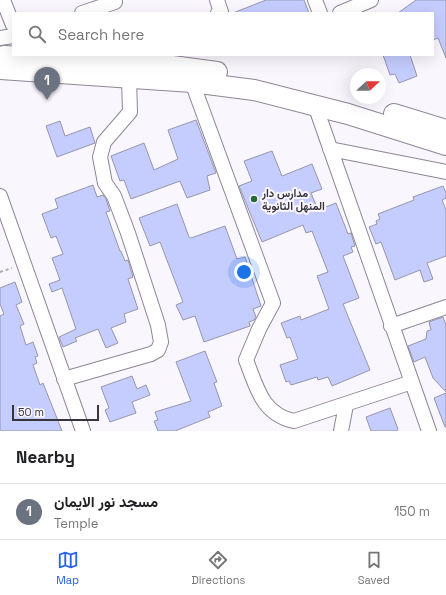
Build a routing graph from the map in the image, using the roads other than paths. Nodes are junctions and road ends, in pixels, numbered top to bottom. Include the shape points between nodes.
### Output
1 (3, 0) edge
2 (315, 0) edge
3 (371, 0) edge
4 (116, 5) edge
5 (86, 12) edge
6 (320, 12) edge
7 (342, 12) edge
8 (12, 22) edge
9 (12, 36) edge
10 (0, 38) edge
11 (0, 56) edge
12 (0, 69) edge
13 (133, 69) edge
14 (192, 82) junction
15 (315, 105) junction
16 (445, 143) edge
17 (330, 149) junction
18 (446, 172) edge
19 (0, 196) edge
20 (446, 307) edge
21 (391, 326) junction
22 (64, 379) junction
23 (412, 382) junction
24 (346, 405) junction
25 (83, 431) edge
26 (341, 431) edge
27 (428, 431) edge

1 - 8 street
2 - 6 street
3 - 7 street
4 - 5 street
9 - 10 street
11 - 13 main road
12 - 13 main road
13 - 14 main road
13 - 16 main road via 172,66 253,78 318,92
13 - 22 street via 130,112 104,142 100,157 105,183 114,196 158,325 160,342 158,350 151,354
14 - 15 main road via 254,90
14 - 24 street via 273,303 246,360 259,392 268,407 281,418 294,421
15 - 16 main road
15 - 17 street
17 - 18 street
17 - 21 street
19 - 22 street
20 - 21 street
21 - 23 street
22 - 25 street
23 - 24 street
23 - 27 street
24 - 26 street

